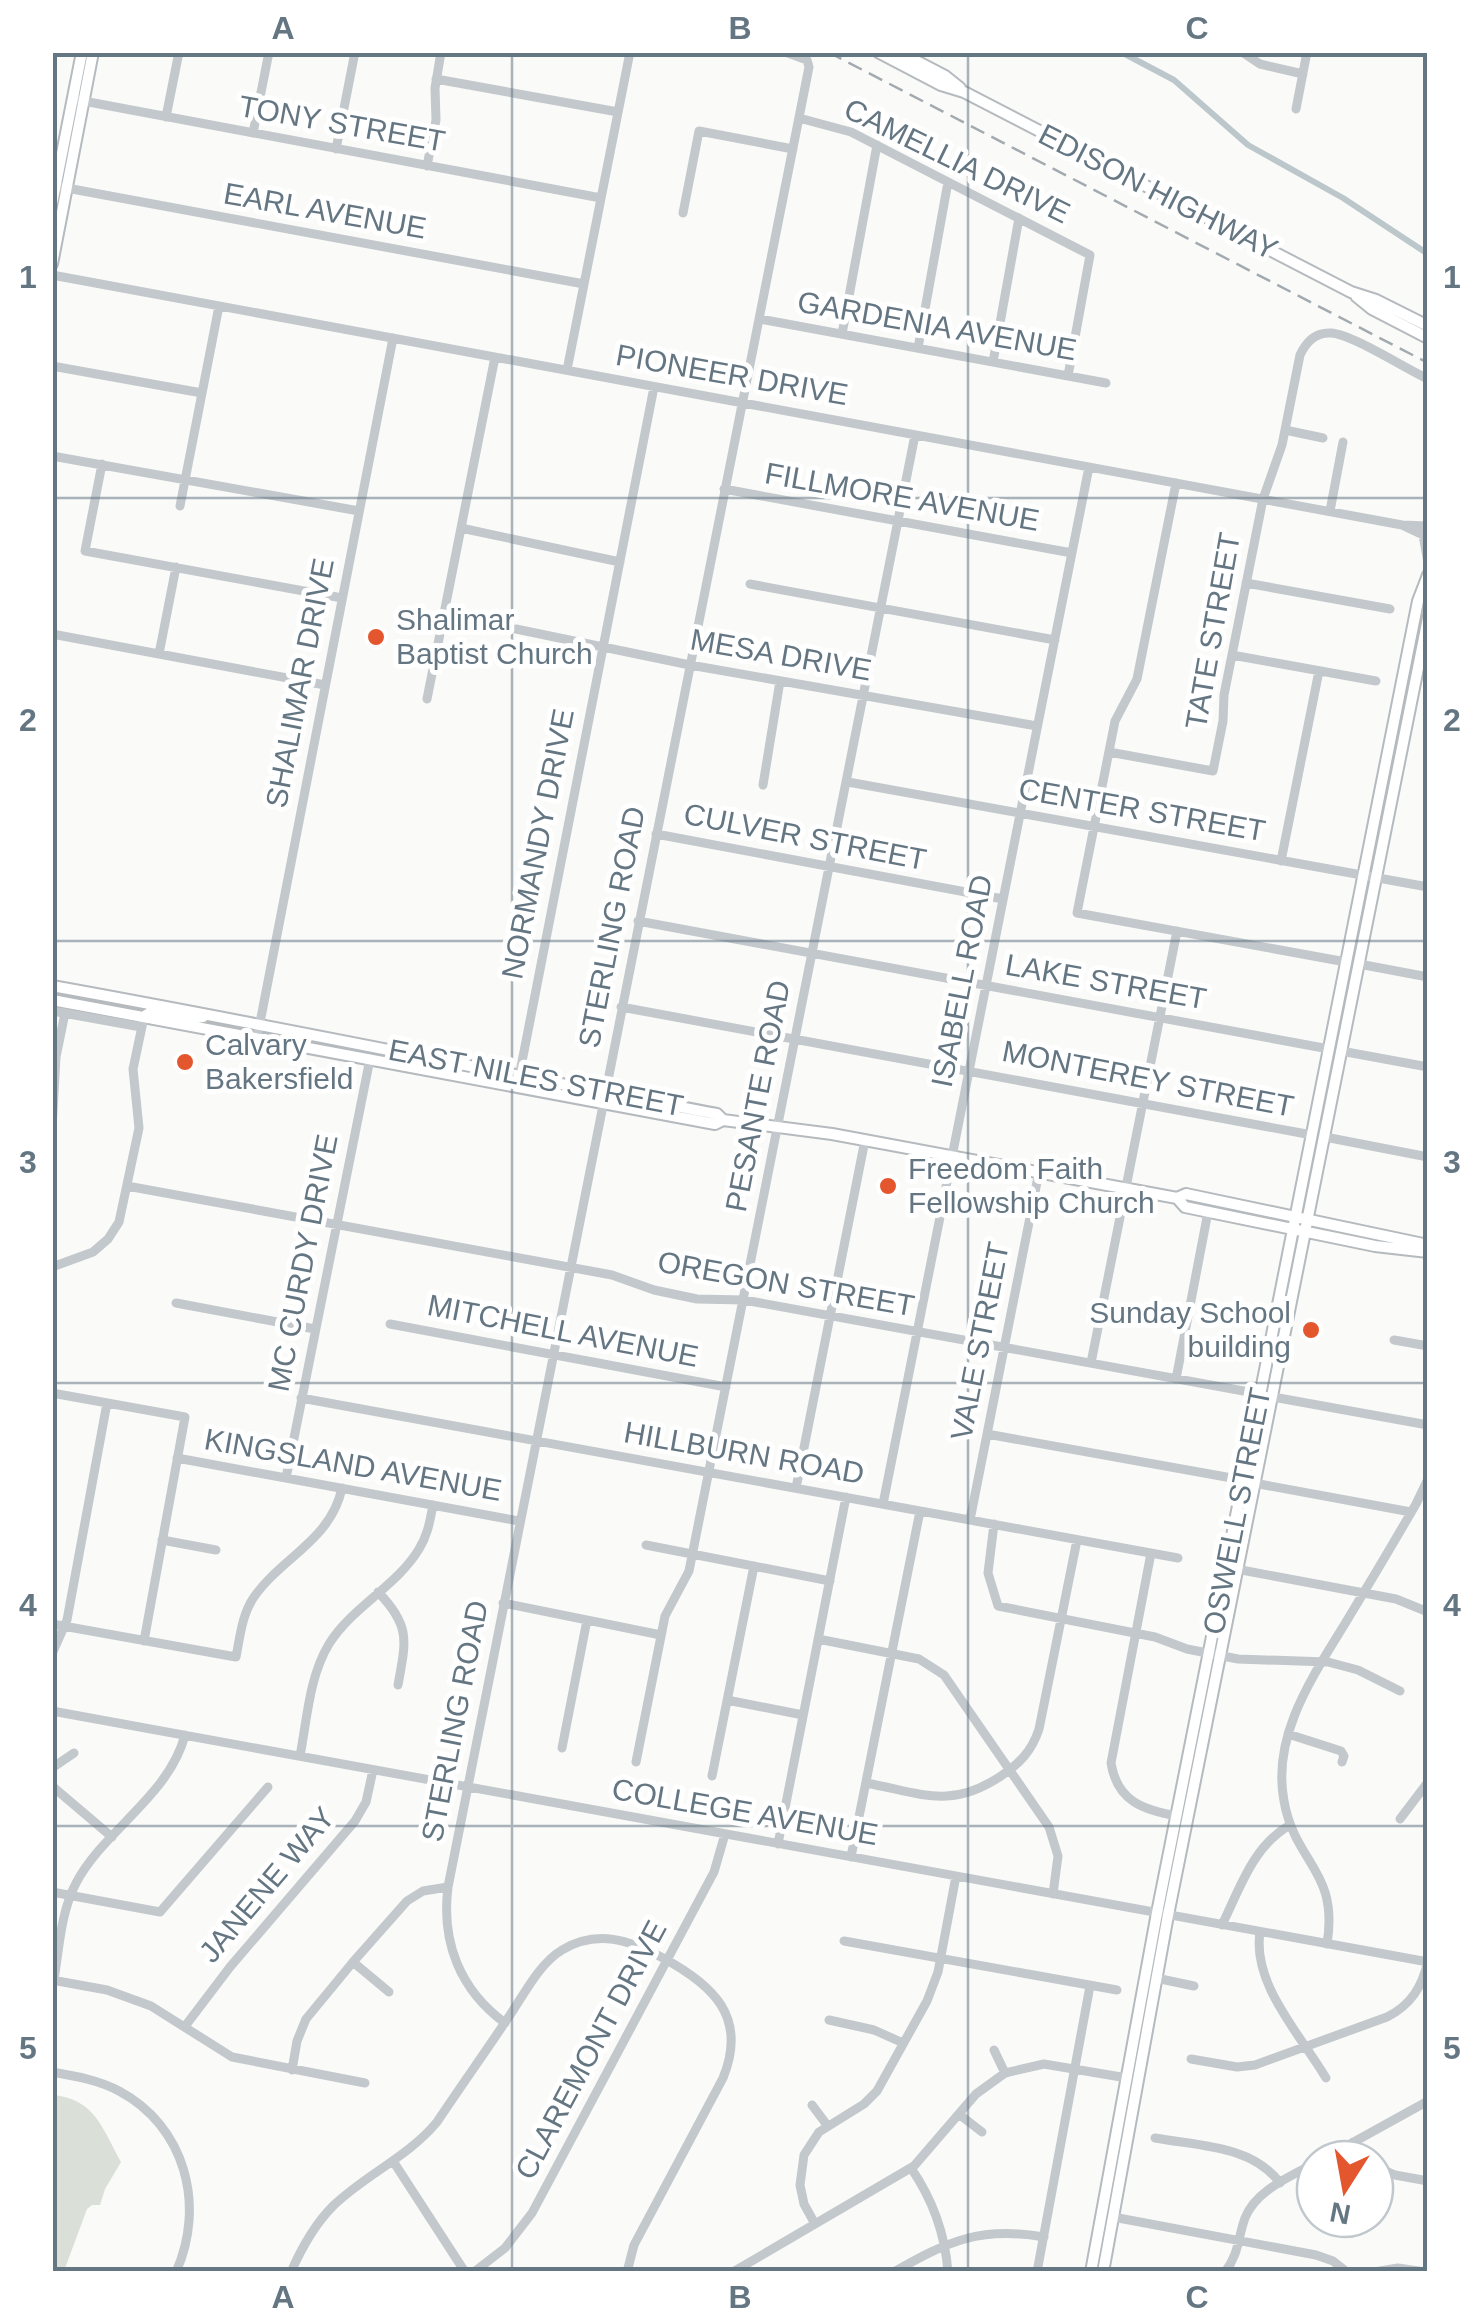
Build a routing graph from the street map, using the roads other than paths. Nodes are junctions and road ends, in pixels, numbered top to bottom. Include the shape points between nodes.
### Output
1 (82, 52) edge
2 (94, 52) edge
3 (179, 52) edge
4 (269, 52) edge
5 (356, 52) edge
6 (442, 52) edge
7 (630, 52) edge
8 (785, 52) edge
9 (878, 52) edge
10 (898, 52) edge
11 (1242, 52) edge
12 (1307, 52) edge
13 (1303, 74) junction
14 (436, 78) junction
15 (964, 92) junction
16 (79, 100) junction
17 (1296, 108) dead end
18 (618, 112) junction
19 (166, 117) junction
20 (799, 118) junction
21 (254, 134) junction
22 (877, 145) junction
23 (336, 149) junction
24 (793, 149) junction
25 (57, 156) edge
26 (427, 166) junction
27 (948, 182) junction
28 (56, 186) junction
29 (69, 188) junction
30 (601, 198) junction
31 (52, 204) edge
32 (684, 213) dead end
33 (1019, 218) junction
34 (52, 264) edge
35 (52, 275) edge
36 (584, 284) junction
37 (1351, 292) junction
38 (220, 306) junction
39 (760, 319) junction
40 (1428, 326) edge
41 (842, 334) junction
42 (393, 338) junction
43 (1428, 338) edge
44 (918, 348) junction
45 (495, 357) junction
46 (993, 362) junction
47 (52, 366) edge
48 (567, 370) junction
49 (1068, 376) junction
50 (1428, 379) edge
51 (1106, 383) dead end
52 (654, 386) junction
53 (202, 393) junction
54 (741, 402) junction
55 (1285, 430) junction
56 (915, 435) junction
57 (1323, 438) dead end
58 (1343, 442) dead end
59 (52, 456) edge
60 (102, 464) junction
61 (1089, 467) junction
62 (185, 479) junction
63 (1176, 483) junction
64 (724, 489) junction
65 (1263, 499) junction
66 (180, 506) dead end
67 (1330, 511) junction
68 (359, 512) junction
69 (898, 521) junction
70 (1402, 525) junction
71 (1428, 526) edge
72 (461, 528) junction
73 (1072, 553) junction
74 (620, 562) junction
75 (1428, 563) edge
76 (176, 567) junction
77 (1428, 575) edge
78 (1246, 583) junction
79 (750, 584) dead end
80 (342, 598) junction
81 (881, 608) junction
82 (1390, 609) dead end
83 (1428, 618) edge
84 (516, 629) dead end
85 (52, 634) edge
86 (1055, 640) junction
87 (603, 646) junction
88 (158, 654) junction
89 (1232, 655) junction
90 (690, 666) junction
91 (1319, 671) junction
92 (780, 681) junction
93 (1376, 681) dead end
94 (325, 684) junction
95 (866, 695) junction
96 (427, 698) dead end
97 (1038, 726) junction
98 (1109, 752) junction
99 (848, 782) junction
100 (762, 785) dead end
101 (1020, 813) junction
102 (1094, 826) junction
103 (656, 834) junction
104 (1281, 861) junction
105 (831, 867) junction
106 (1369, 876) junction
107 (1428, 888) edge
108 (1003, 899) junction
109 (638, 920) junction
110 (1177, 931) junction
111 (812, 954) junction
112 (1346, 962) junction
113 (1359, 964) junction
114 (1428, 977) edge
115 (986, 986) junction
116 (56, 988) edge
117 (52, 1000) edge
118 (621, 1007) junction
119 (52, 1011) edge
120 (65, 1013) junction
121 (214, 1016) junction
122 (1160, 1018) junction
123 (143, 1022) junction
124 (259, 1024) junction
125 (256, 1038) junction
126 (795, 1039) junction
127 (1335, 1050) junction
128 (370, 1059) junction
129 (431, 1060) junction
130 (1428, 1067) edge
131 (969, 1071) junction
132 (463, 1076) junction
133 (519, 1077) junction
134 (604, 1098) junction
135 (1143, 1104) junction
136 (52, 1129) edge
137 (777, 1129) junction
138 (1312, 1135) junction
139 (1324, 1137) junction
140 (865, 1140) junction
141 (952, 1156) junction
142 (1428, 1156) edge
143 (1039, 1172) junction
144 (127, 1186) junction
145 (1126, 1188) junction
146 (1176, 1198) junction
147 (1208, 1212) junction
148 (336, 1224) junction
149 (1300, 1224) junction
150 (1428, 1248) edge
151 (52, 1266) edge
152 (570, 1268) junction
153 (744, 1300) junction
154 (176, 1302) dead end
155 (830, 1316) junction
156 (390, 1324) dead end
157 (315, 1329) junction
158 (918, 1331) junction
159 (1394, 1340) dead end
160 (1428, 1346) edge
161 (1004, 1347) junction
162 (552, 1354) junction
163 (1091, 1363) junction
164 (1176, 1379) junction
165 (726, 1387) junction
166 (52, 1393) edge
167 (1267, 1395) junction
168 (301, 1398) junction
169 (107, 1403) junction
170 (1428, 1426) edge
171 (987, 1434) junction
172 (535, 1441) junction
173 (177, 1458) junction
174 (709, 1472) junction
175 (286, 1478) junction
176 (1428, 1480) edge
177 (1249, 1482) junction
178 (342, 1488) junction
179 (796, 1488) junction
180 (846, 1498) junction
181 (883, 1504) junction
182 (432, 1505) junction
183 (920, 1511) junction
184 (1411, 1512) junction
185 (970, 1520) junction
186 (520, 1521) junction
187 (994, 1524) junction
188 (162, 1540) junction
189 (1077, 1540) junction
190 (646, 1544) dead end
191 (216, 1550) dead end
192 (1151, 1553) junction
193 (693, 1554) junction
194 (1178, 1558) dead end
195 (754, 1566) junction
196 (1236, 1569) junction
197 (830, 1581) junction
198 (378, 1592) junction
199 (1364, 1593) junction
200 (503, 1604) junction
201 (1428, 1612) edge
202 (1061, 1619) junction
203 (588, 1620) junction
204 (52, 1624) edge
205 (65, 1627) junction
206 (1135, 1634) junction
207 (661, 1635) junction
208 (818, 1639) junction
209 (144, 1641) junction
210 (52, 1654) edge
211 (892, 1654) junction
212 (1214, 1655) junction
213 (1323, 1662) junction
214 (398, 1685) dead end
215 (1400, 1691) dead end
216 (727, 1700) junction
217 (52, 1711) edge
218 (803, 1715) junction
219 (1288, 1734) junction
220 (185, 1735) junction
221 (1317, 1744) dead end
222 (562, 1748) dead end
223 (74, 1753) dead end
224 (300, 1756) junction
225 (636, 1762) dead end
226 (52, 1768) edge
227 (373, 1770) junction
228 (1010, 1770) junction
229 (712, 1776) dead end
230 (1428, 1782) edge
231 (866, 1783) junction
232 (52, 1786) edge
233 (268, 1787) dead end
234 (467, 1787) junction
235 (1176, 1816) junction
236 (1400, 1819) dead end
237 (1290, 1825) junction
238 (725, 1834) junction
239 (112, 1837) junction
240 (778, 1844) junction
241 (852, 1857) junction
242 (956, 1876) junction
243 (448, 1888) junction
244 (52, 1892) edge
245 (1053, 1894) junction
246 (70, 1896) junction
247 (1163, 1914) junction
248 (1222, 1925) junction
249 (1260, 1932) junction
250 (844, 1941) dead end
251 (1327, 1944) junction
252 (941, 1958) junction
253 (667, 1960) junction
254 (353, 1962) junction
255 (1427, 1962) edge
256 (1156, 1978) junction
257 (53, 1980) edge
258 (1090, 1986) junction
259 (1194, 1986) dead end
260 (1117, 1990) dead end
261 (389, 1992) dead end
262 (829, 2020) dead end
263 (504, 2023) junction
264 (186, 2026) junction
265 (903, 2044) junction
266 (1308, 2046) junction
267 (994, 2050) dead end
268 (1191, 2059) dead end
269 (1075, 2068) junction
270 (292, 2070) junction
271 (52, 2072) edge
272 (1005, 2073) junction
273 (1127, 2078) junction
274 (1326, 2078) dead end
275 (366, 2083) dead end
276 (1428, 2101) edge
277 (812, 2105) dead end
278 (960, 2115) junction
279 (827, 2125) junction
280 (982, 2132) dead end
281 (1154, 2138) dead end
282 (1358, 2139) edge
283 (1124, 2147) junction
284 (1112, 2156) junction
285 (394, 2161) junction
286 (911, 2168) junction
287 (1295, 2174) edge
288 (1395, 2175) edge
289 (1428, 2181) edge
290 (1280, 2183) junction
291 (1113, 2217) junction
292 (815, 2224) junction
293 (1044, 2236) junction
294 (1240, 2241) junction
295 (945, 2244) junction
296 (176, 2272) edge
297 (291, 2272) edge
298 (465, 2272) edge
299 (474, 2272) edge
300 (626, 2272) edge
301 (733, 2272) edge
302 (894, 2272) edge
303 (948, 2272) edge
304 (1037, 2272) edge
305 (1091, 2272) edge
306 (1103, 2272) edge
307 (1226, 2272) edge
308 (1347, 2272) edge
309 (1374, 2272) edge
310 (1425, 2272) edge

1 - 16 main road
2 - 16 main road
3 - 19 street
4 - 21 street
5 - 23 street
6 - 14 street
7 - 18 street
8 - 20 street, STERLING ROAD via 809,67
9 - 15 main road, EDISON HIGHWAY
10 - 15 main road, EDISON HIGHWAY
11 - 13 street via 1260,64
12 - 13 street
13 - 17 street
14 - 18 street
14 - 26 street
15 - 37 main road, EDISON HIGHWAY
16 - 19 street, TONY STREET
16 - 25 main road
16 - 29 main road
18 - 30 street
19 - 21 street, TONY STREET
20 - 22 street, CAMELLIA DRIVE via 838,126
20 - 24 street, STERLING ROAD
21 - 23 street, TONY STREET
22 - 27 street, CAMELLIA DRIVE
22 - 41 street
23 - 26 street, TONY STREET
24 - 32 street via 700,131
24 - 39 street, STERLING ROAD
25 - 28 main road
26 - 30 street, TONY STREET
27 - 33 street, CAMELLIA DRIVE
27 - 44 street
28 - 29 street, EARL AVENUE
28 - 31 main road
29 - 34 main road
29 - 36 street, EARL AVENUE
30 - 36 street
33 - 46 street
33 - 49 street, CAMELLIA DRIVE via 1090,255
35 - 38 street, PIONEER DRIVE
36 - 48 street
37 - 40 main road, EDISON HIGHWAY
37 - 43 main road, EDISON HIGHWAY
38 - 42 street, PIONEER DRIVE
38 - 53 street
39 - 41 street, GARDENIA AVENUE
39 - 54 street, STERLING ROAD
41 - 44 street, GARDENIA AVENUE
42 - 45 street, PIONEER DRIVE
42 - 68 street, SHALIMAR DRIVE
44 - 46 street, GARDENIA AVENUE
45 - 48 street, PIONEER DRIVE
45 - 72 street
46 - 49 street, GARDENIA AVENUE
47 - 53 street
48 - 52 street, PIONEER DRIVE
49 - 51 street, GARDENIA AVENUE
50 - 55 street via 1344,336 1318,335 1303,348
52 - 54 street, PIONEER DRIVE
52 - 74 street, NORMANDY DRIVE
53 - 62 street
54 - 56 street, PIONEER DRIVE
54 - 64 street, STERLING ROAD
55 - 57 street
55 - 65 street, TATE STREET
56 - 61 street, PIONEER DRIVE
56 - 69 street, PESANTE ROAD
58 - 67 street
59 - 60 street
60 - 62 street
60 - 76 street via 85,550
61 - 63 street, PIONEER DRIVE
61 - 73 street, ISABELL ROAD
62 - 66 street
62 - 68 street
63 - 65 street, PIONEER DRIVE
63 - 98 street via 1136,679 1118,713
64 - 69 street, FILLMORE AVENUE
64 - 90 street, STERLING ROAD
65 - 67 street, PIONEER DRIVE
65 - 78 street, TATE STREET
67 - 70 street, PIONEER DRIVE
68 - 80 street, SHALIMAR DRIVE
69 - 73 street, FILLMORE AVENUE
69 - 81 street, PESANTE ROAD
70 - 71 street, PIONEER DRIVE
70 - 75 street via 1423,535
72 - 74 street
72 - 96 street
73 - 86 street, ISABELL ROAD
74 - 87 street, NORMANDY DRIVE
76 - 80 street
76 - 88 street
77 - 106 main road, OSWELL STREET via 1418,600
78 - 82 street
78 - 89 street, TATE STREET
79 - 81 street
80 - 94 street, SHALIMAR DRIVE
81 - 86 street
81 - 95 street, PESANTE ROAD
83 - 106 main road, OSWELL STREET
84 - 87 street, MESA DRIVE
85 - 88 street
86 - 97 street, ISABELL ROAD
87 - 90 street, MESA DRIVE
87 - 133 street, NORMANDY DRIVE
88 - 94 street
89 - 91 street
89 - 98 street, TATE STREET via 1213,772
90 - 92 street, MESA DRIVE
90 - 103 street, STERLING ROAD
91 - 93 street
91 - 104 street
92 - 95 street, MESA DRIVE
92 - 100 street
94 - 124 street, SHALIMAR DRIVE
95 - 97 street, MESA DRIVE
95 - 99 street, PESANTE ROAD
97 - 101 street, ISABELL ROAD
98 - 102 street
99 - 101 street, CENTER STREET
99 - 105 street, PESANTE ROAD
101 - 102 street, CENTER STREET
101 - 108 street, ISABELL ROAD
102 - 104 street, CENTER STREET
102 - 110 street via 1077,913
103 - 105 street, CULVER STREET
103 - 109 street, STERLING ROAD
104 - 106 street, CENTER STREET
105 - 108 street, CULVER STREET
105 - 111 street, PESANTE ROAD
106 - 107 street, CENTER STREET
106 - 112 main road, OSWELL STREET
106 - 113 main road, OSWELL STREET
108 - 115 street, ISABELL ROAD
109 - 111 street, LAKE STREET
109 - 118 street, STERLING ROAD
110 - 112 street
110 - 122 street
111 - 115 street, LAKE STREET
111 - 126 street, PESANTE ROAD
112 - 127 main road, OSWELL STREET
113 - 114 street
113 - 127 main road, OSWELL STREET
115 - 122 street, LAKE STREET
115 - 131 street, ISABELL ROAD
116 - 121 main road, EAST NILES STREET
117 - 123 main road, EAST NILES STREET
118 - 126 street, MONTEREY STREET
118 - 134 street, STERLING ROAD
119 - 120 street
120 - 123 street
120 - 136 street
121 - 123 main road via 151,1012
121 - 124 main road, EAST NILES STREET
122 - 127 street, LAKE STREET
122 - 135 street
123 - 125 main road, EAST NILES STREET
123 - 144 street via 132,1079 139,1128
124 - 125 street, SHALIMAR DRIVE
124 - 129 main road, EAST NILES STREET
125 - 128 main road, EAST NILES STREET
126 - 131 street, MONTEREY STREET
126 - 137 street, PESANTE ROAD
127 - 130 street, LAKE STREET
127 - 138 main road, OSWELL STREET
127 - 139 main road, OSWELL STREET
128 - 129 main road
128 - 132 main road, EAST NILES STREET
128 - 148 street, MC CURDY DRIVE
129 - 133 main road, EAST NILES STREET
131 - 135 street, MONTEREY STREET
131 - 141 street, ISABELL ROAD
132 - 133 main road
132 - 134 main road, EAST NILES STREET
133 - 134 main road, EAST NILES STREET
134 - 137 main road, EAST NILES STREET
134 - 152 street, STERLING ROAD
135 - 138 street, MONTEREY STREET
135 - 145 street
137 - 140 main road, EAST NILES STREET
137 - 153 street, PESANTE ROAD
138 - 149 main road, OSWELL STREET
139 - 142 street, MONTEREY STREET
139 - 149 main road, OSWELL STREET
140 - 141 main road, EAST NILES STREET
140 - 155 street
141 - 143 main road, EAST NILES STREET
141 - 158 street, ISABELL ROAD
143 - 145 main road, EAST NILES STREET
143 - 161 street, VALE STREET
144 - 148 street, OREGON STREET
144 - 151 street via 108,1239 86,1256
145 - 146 main road, EAST NILES STREET
145 - 163 street
146 - 147 main road, EAST NILES STREET
146 - 149 main road, EAST NILES STREET via 1186,1194
147 - 149 main road, EAST NILES STREET
147 - 164 street
148 - 152 street, OREGON STREET
148 - 157 street, MC CURDY DRIVE
149 - 150 main road, EAST NILES STREET
149 - 167 main road, OSWELL STREET
149 - 167 main road, OSWELL STREET via 1274,1329
152 - 153 street, OREGON STREET via 696,1299
152 - 162 street, STERLING ROAD
153 - 155 street, OREGON STREET
153 - 165 street, PESANTE ROAD
154 - 157 street
155 - 158 street, OREGON STREET
155 - 179 street
156 - 162 street, MITCHELL AVENUE
157 - 168 street, MC CURDY DRIVE
158 - 161 street, OREGON STREET
158 - 181 street, ISABELL ROAD
159 - 160 street
161 - 163 street, OREGON STREET
161 - 171 street, VALE STREET
162 - 165 street, MITCHELL AVENUE
162 - 172 street, STERLING ROAD
163 - 164 street, OREGON STREET
164 - 167 street, OREGON STREET
165 - 174 street, PESANTE ROAD
166 - 169 street
167 - 170 street, OREGON STREET
167 - 177 main road, OSWELL STREET
167 - 177 main road, OSWELL STREET
168 - 172 street, HILLBURN ROAD
168 - 175 street, MC CURDY DRIVE
169 - 173 street via 185,1417
169 - 205 street
171 - 177 street
171 - 185 street, VALE STREET
172 - 174 street, HILLBURN ROAD
172 - 186 street, STERLING ROAD
173 - 175 street, KINGSLAND AVENUE
173 - 188 street
174 - 179 street, HILLBURN ROAD
174 - 193 street, PESANTE ROAD
175 - 178 street, KINGSLAND AVENUE
176 - 184 street
177 - 184 street
177 - 196 main road, OSWELL STREET
177 - 212 main road, OSWELL STREET
178 - 182 street, KINGSLAND AVENUE
178 - 209 street via 326,1527 253,1598 236,1657
179 - 180 street, HILLBURN ROAD
180 - 181 street, HILLBURN ROAD
180 - 197 street
181 - 183 street, HILLBURN ROAD
182 - 186 street, KINGSLAND AVENUE
182 - 198 street via 420,1548
183 - 185 street, HILLBURN ROAD
183 - 211 street
184 - 199 street
185 - 187 street, HILLBURN ROAD
186 - 200 street, STERLING ROAD
187 - 189 street, HILLBURN ROAD
187 - 202 street via 988,1574 998,1606
188 - 191 street
188 - 209 street
189 - 192 street, HILLBURN ROAD
189 - 202 street
190 - 193 street
192 - 194 street, HILLBURN ROAD
192 - 206 street
193 - 195 street
193 - 207 street, PESANTE ROAD
195 - 197 street
195 - 216 street
196 - 199 street
196 - 212 main road, OSWELL STREET
197 - 208 street
198 - 214 street via 405,1633
198 - 224 street via 323,1656
199 - 201 street
199 - 213 street
200 - 203 street
200 - 234 street, STERLING ROAD
202 - 206 street
202 - 228 street via 1039,1729
203 - 207 street
203 - 222 street
204 - 205 street
205 - 209 street
205 - 210 street
206 - 212 street
206 - 235 street via 1112,1771 1133,1802
207 - 225 street, PESANTE ROAD
208 - 211 street
208 - 218 street
211 - 228 street via 944,1675
211 - 231 street
212 - 213 street
212 - 235 main road, OSWELL STREET
212 - 247 main road, OSWELL STREET
213 - 215 street
213 - 219 street
216 - 218 street
216 - 229 street
217 - 220 street, COLLEGE AVENUE
218 - 240 street
219 - 221 street
219 - 237 street via 1282,1775
220 - 224 street, COLLEGE AVENUE
220 - 239 street via 172,1766
223 - 226 street
224 - 227 street, COLLEGE AVENUE
227 - 234 street, COLLEGE AVENUE
227 - 264 street, JANENE WAY via 355,1821
228 - 231 street via 950,1798
228 - 245 street via 1054,1837
230 - 236 street
231 - 241 street
232 - 239 street
233 - 246 street via 160,1912
234 - 238 street, COLLEGE AVENUE
234 - 243 street, STERLING ROAD
235 - 247 main road, OSWELL STREET
237 - 248 street via 1258,1852
237 - 251 street via 1326,1890
238 - 240 street, COLLEGE AVENUE
238 - 253 street, CLAREMONT DRIVE via 718,1864
239 - 246 street
240 - 241 street, COLLEGE AVENUE
241 - 242 street, COLLEGE AVENUE
242 - 245 street, COLLEGE AVENUE
242 - 252 street
243 - 254 street via 406,1900
243 - 263 street, STERLING ROAD via 454,1959 475,1995
244 - 246 street
245 - 247 street, COLLEGE AVENUE
246 - 257 street
247 - 248 street, COLLEGE AVENUE
247 - 256 main road, OSWELL STREET
247 - 273 main road, OSWELL STREET
248 - 249 street, COLLEGE AVENUE
249 - 251 street, COLLEGE AVENUE
249 - 266 street via 1265,1980
250 - 252 street
251 - 255 street, COLLEGE AVENUE
252 - 258 street
252 - 265 street
253 - 263 street via 618,1939 576,1943 548,1961
253 - 299 street, CLAREMONT DRIVE via 532,2213 505,2248
253 - 300 street via 716,1996 730,2026 731,2052
254 - 261 street
254 - 270 street via 306,2019
255 - 266 street via 1417,1992 1395,2013
256 - 259 street
256 - 283 main road, OSWELL STREET
257 - 264 street via 126,1995
258 - 260 street
258 - 269 street
262 - 265 street
263 - 285 street via 437,2122
264 - 270 street via 232,2057
265 - 279 street via 871,2098
266 - 268 street via 1246,2067
266 - 274 street
267 - 272 street
269 - 272 street via 1033,2065
269 - 273 street
269 - 293 street
270 - 275 street
271 - 296 street via 120,2092 167,2134 191,2202
272 - 278 street
273 - 283 main road
273 - 284 main road, OSWELL STREET
276 - 282 street
277 - 279 street
278 - 280 street
278 - 286 street
279 - 292 street via 808,2147 800,2176
281 - 290 street via 1242,2154
283 - 291 main road, OSWELL STREET
284 - 291 main road
284 - 305 main road, OSWELL STREET
285 - 297 street via 324,2216
285 - 298 street
286 - 292 street
286 - 295 street
287 - 290 street
288 - 289 street
290 - 294 street via 1251,2207
291 - 294 street
291 - 306 main road, OSWELL STREET
292 - 301 street
293 - 295 street via 992,2232
293 - 304 street
294 - 307 street
294 - 308 street via 1324,2256
295 - 302 street
295 - 303 street
309 - 310 street

